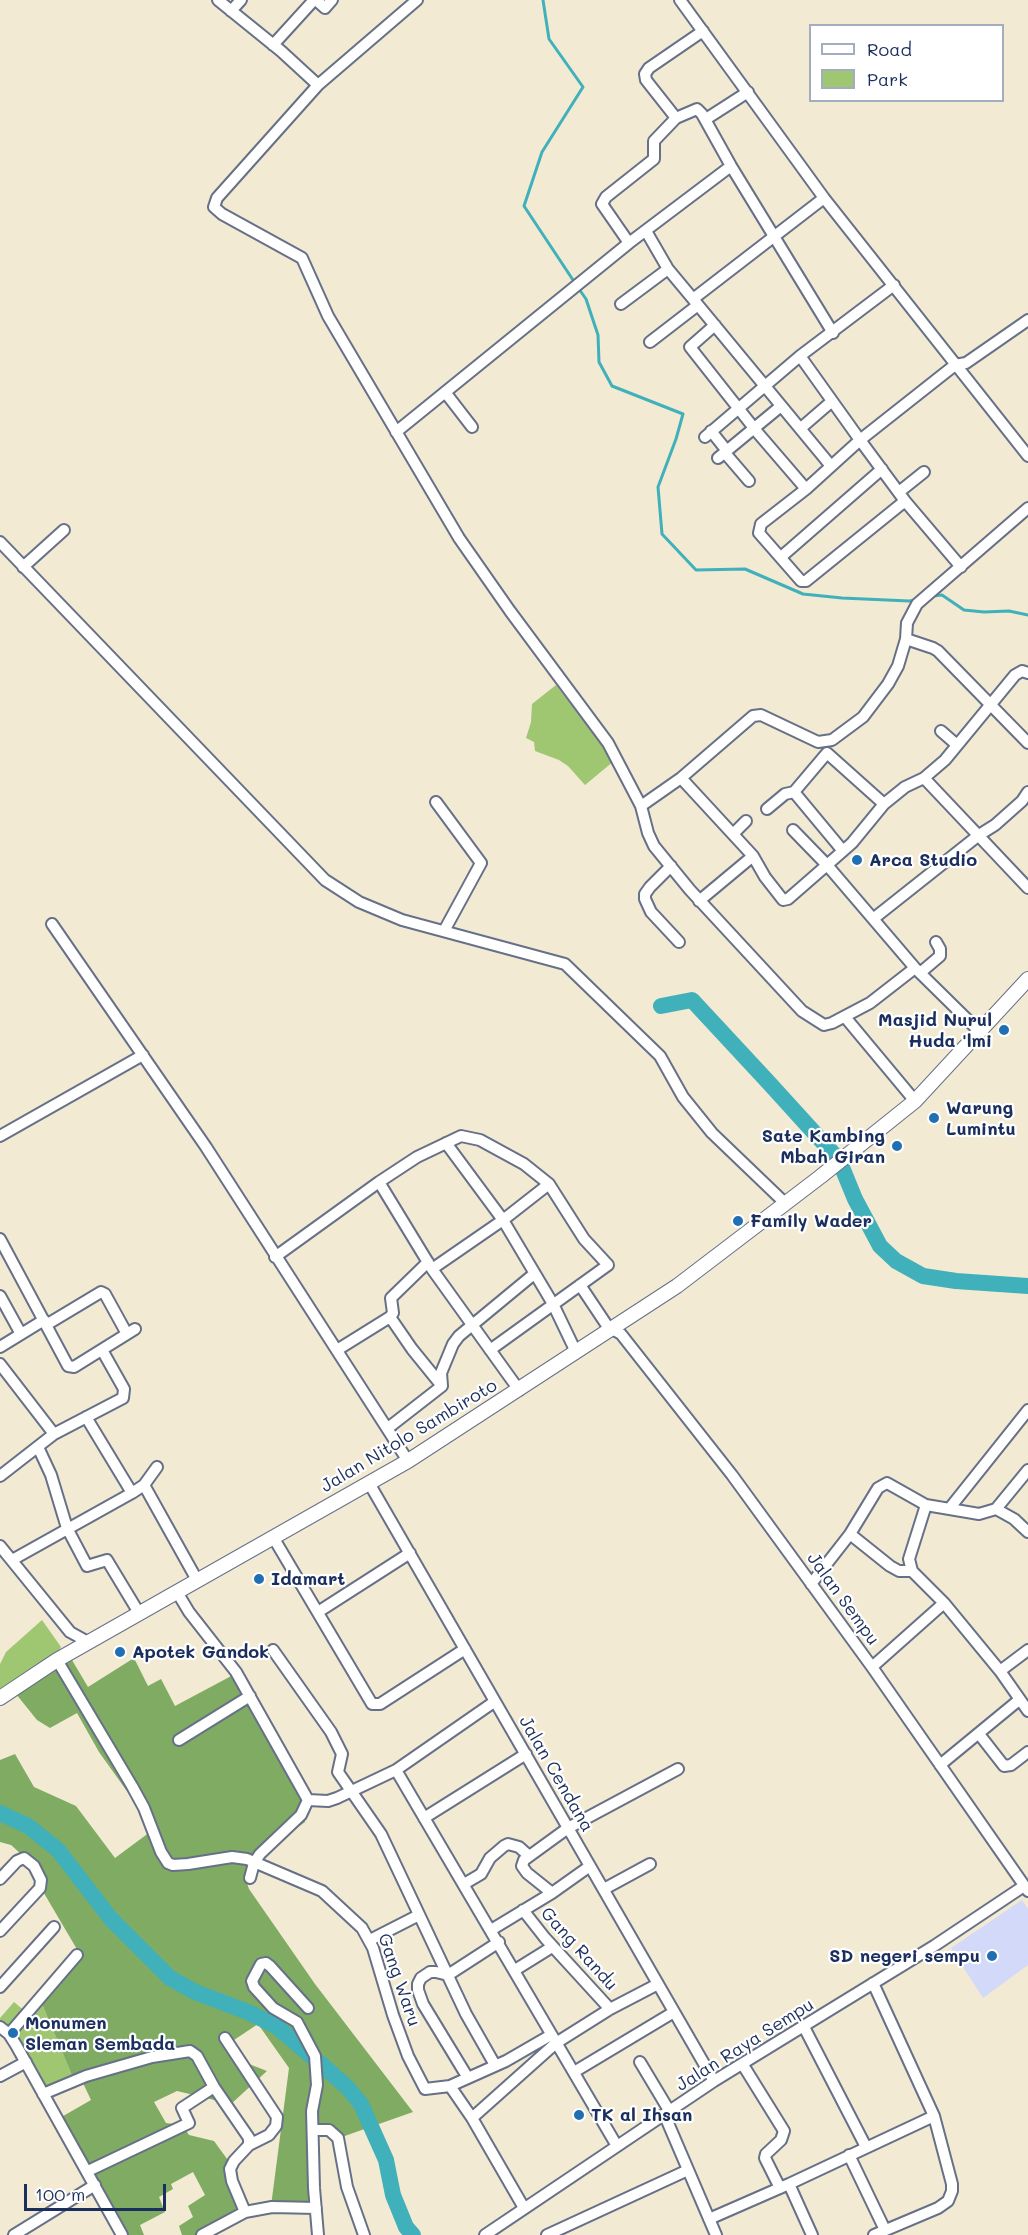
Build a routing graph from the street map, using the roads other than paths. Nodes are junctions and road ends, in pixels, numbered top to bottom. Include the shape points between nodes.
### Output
1 (218, 0) edge
2 (241, 0) edge
3 (315, 0) edge
4 (332, 0) edge
5 (416, 0) edge
6 (680, 0) edge
7 (231, 11) junction
8 (703, 31) junction
9 (273, 45) junction
10 (318, 85) junction
11 (748, 92) junction
12 (676, 118) junction
13 (706, 119) junction
14 (731, 166) junction
15 (824, 198) junction
16 (646, 231) junction
17 (774, 238) junction
18 (628, 243) junction
19 (668, 269) junction
20 (894, 285) junction
21 (696, 302) junction
22 (621, 304) dead end
23 (1028, 320) edge
24 (715, 325) junction
25 (833, 333) junction
26 (650, 342) dead end
27 (800, 356) junction
28 (955, 365) junction
29 (766, 386) junction
30 (446, 392) junction
31 (831, 402) junction
32 (781, 406) junction
33 (739, 408) junction
34 (472, 427) dead end
35 (754, 428) junction
36 (801, 429) junction
37 (396, 432) junction
38 (860, 440) junction
39 (723, 454) junction
40 (1028, 456) edge
41 (831, 466) junction
42 (882, 469) junction
43 (924, 472) dead end
44 (749, 481) dead end
45 (806, 489) junction
46 (902, 496) junction
47 (1028, 508) edge
48 (64, 530) dead end
49 (0, 542) edge
50 (781, 557) junction
51 (22, 567) junction
52 (961, 567) junction
53 (906, 639) junction
54 (1028, 673) edge
55 (991, 704) junction
56 (941, 731) dead end
57 (821, 742) junction
58 (1028, 743) edge
59 (957, 745) junction
60 (827, 753) junction
61 (681, 778) junction
62 (924, 778) junction
63 (794, 792) junction
64 (1028, 792) edge
65 (436, 802) dead end
66 (884, 804) junction
67 (641, 806) junction
68 (767, 809) dead end
69 (746, 821) dead end
70 (793, 830) dead end
71 (734, 833) junction
72 (979, 835) junction
73 (843, 851) junction
74 (753, 856) junction
75 (827, 865) junction
76 (670, 866) junction
77 (1028, 888) edge
78 (699, 900) junction
79 (873, 919) junction
80 (52, 924) dead end
81 (444, 931) junction
82 (679, 942) dead end
83 (936, 942) dead end
84 (917, 970) junction
85 (1028, 979) edge
86 (845, 1017) junction
87 (979, 1031) junction
88 (143, 1055) junction
89 (915, 1101) junction
90 (0, 1136) edge
91 (446, 1143) junction
92 (379, 1182) junction
93 (549, 1184) junction
94 (786, 1203) junction
95 (503, 1220) junction
96 (2, 1246) edge
97 (275, 1257) junction
98 (430, 1266) junction
99 (534, 1274) junction
100 (579, 1285) junction
101 (0, 1296) edge
102 (553, 1304) junction
103 (390, 1317) junction
104 (45, 1323) junction
105 (472, 1324) junction
106 (616, 1329) junction
107 (21, 1334) junction
108 (0, 1347) edge
109 (102, 1350) junction
110 (337, 1350) junction
111 (490, 1350) junction
112 (576, 1352) junction
113 (0, 1364) edge
114 (442, 1386) junction
115 (519, 1390) junction
116 (1028, 1410) edge
117 (86, 1418) junction
118 (388, 1428) junction
119 (54, 1434) junction
120 (38, 1447) junction
121 (408, 1461) junction
122 (157, 1467) dead end
123 (1028, 1470) edge
124 (0, 1476) edge
125 (369, 1483) junction
126 (144, 1485) junction
127 (132, 1493) junction
128 (926, 1505) junction
129 (949, 1509) junction
130 (996, 1509) junction
131 (67, 1528) junction
132 (1028, 1532) edge
133 (850, 1534) junction
134 (273, 1537) junction
135 (0, 1546) edge
136 (410, 1553) junction
137 (12, 1560) junction
138 (912, 1571) junction
139 (197, 1580) junction
140 (811, 1584) junction
141 (177, 1592) junction
142 (944, 1603) junction
143 (318, 1612) junction
144 (139, 1613) junction
145 (70, 1632) junction
146 (88, 1642) junction
147 (465, 1649) junction
148 (273, 1650) dead end
149 (1028, 1650) edge
150 (70, 1652) junction
151 (57, 1660) junction
152 (872, 1667) junction
153 (1000, 1671) junction
154 (250, 1696) junction
155 (0, 1698) edge
156 (494, 1702) junction
157 (1024, 1704) edge
158 (979, 1734) junction
159 (179, 1740) dead end
160 (1028, 1752) edge
161 (526, 1754) junction
162 (940, 1765) junction
163 (678, 1769) dead end
164 (396, 1770) junction
165 (350, 1792) junction
166 (308, 1800) junction
167 (423, 1818) junction
168 (568, 1828) junction
169 (529, 1856) junction
170 (254, 1863) junction
171 (650, 1864) dead end
172 (590, 1866) junction
173 (250, 1878) dead end
174 (0, 1879) edge
175 (1025, 1883) edge
176 (464, 1884) junction
177 (604, 1889) junction
178 (552, 1893) junction
179 (523, 1910) junction
180 (419, 1915) junction
181 (54, 1927) dead end
182 (491, 1930) junction
183 (0, 1931) edge
184 (370, 1940) junction
185 (499, 1942) junction
186 (552, 1947) junction
187 (77, 1955) dead end
188 (515, 1970) junction
189 (448, 1975) junction
190 (873, 1983) junction
191 (658, 1984) junction
192 (0, 1987) edge
193 (308, 2008) dead end
194 (610, 2009) junction
195 (674, 2012) junction
196 (804, 2027) junction
197 (5, 2031) edge
198 (225, 2038) dead end
199 (554, 2039) junction
200 (640, 2061) dead end
201 (26, 2062) junction
202 (495, 2065) junction
203 (743, 2065) junction
204 (574, 2072) junction
205 (0, 2076) edge
206 (468, 2078) junction
207 (714, 2081) junction
208 (214, 2086) junction
209 (450, 2086) junction
210 (44, 2094) junction
211 (667, 2114) junction
212 (934, 2116) junction
213 (472, 2118) junction
214 (313, 2130) junction
215 (249, 2145) junction
216 (617, 2146) junction
217 (866, 2147) junction
218 (849, 2155) junction
219 (688, 2170) junction
220 (88, 2171) junction
221 (95, 2185) junction
222 (784, 2186) junction
223 (316, 2208) junction
224 (524, 2208) junction
225 (245, 2212) junction
226 (709, 2219) junction
227 (222, 2230) edge
228 (885, 2230) junction
229 (14, 2235) edge
230 (122, 2235) edge
231 (202, 2235) edge
232 (318, 2235) edge
233 (364, 2235) edge
234 (485, 2235) edge
235 (547, 2235) edge
236 (717, 2235) edge
237 (812, 2235) edge
238 (874, 2235) edge

1 - 7 street
2 - 7 street
3 - 4 street via 325,8
3 - 9 street
5 - 10 street
6 - 8 street
7 - 9 street
8 - 11 street
8 - 12 street via 645,74
9 - 10 street
10 - 37 street via 217,198 214,207 302,258 328,316
11 - 13 street
11 - 15 street
12 - 13 street via 697,109
12 - 18 street via 654,141 654,159 602,204
13 - 14 street
14 - 16 street
14 - 17 street
15 - 17 street
15 - 20 street
16 - 18 street
16 - 19 street
17 - 21 street
17 - 25 street
18 - 30 street
19 - 21 street
19 - 22 street
20 - 25 street
20 - 28 street
21 - 24 street
21 - 26 street
23 - 28 street via 966,363
24 - 29 street
24 - 33 street via 690,347
25 - 27 street
27 - 29 street
27 - 31 street
28 - 38 street
28 - 40 street
29 - 32 street
29 - 33 street
30 - 34 street
30 - 37 street
31 - 36 street
31 - 38 street
32 - 35 street
32 - 36 street
33 - 35 street
33 - 39 street via 708,434
35 - 39 street
35 - 45 street
36 - 41 street
37 - 67 street via 488,581 608,743
38 - 41 street
38 - 42 street
39 - 44 street
41 - 45 street
42 - 46 street
42 - 50 street
43 - 46 street
45 - 50 street via 761,524 759,533
46 - 50 street via 806,581 801,581
46 - 52 street
47 - 52 street
48 - 51 street
49 - 51 street
51 - 81 street via 325,880 358,902
52 - 53 street via 917,604 908,622
53 - 55 street via 938,651
53 - 57 street via 898,666 863,717 832,740
54 - 55 street via 1015,675
55 - 58 street
55 - 59 street
56 - 59 street
57 - 60 street
57 - 61 street via 761,715 753,716
59 - 62 street
60 - 63 street
60 - 66 street
61 - 67 street
61 - 71 street
62 - 66 street
62 - 72 street
63 - 68 street via 785,794
63 - 73 street
64 - 72 street via 995,825
65 - 81 street via 481,863
66 - 73 street
67 - 76 street via 654,846
69 - 71 street
70 - 75 street
71 - 74 street
72 - 77 street
72 - 79 street
73 - 75 street
74 - 75 street via 783,900
74 - 78 street
75 - 79 street
76 - 78 street
76 - 82 street via 650,887 645,899 651,912
78 - 86 street via 802,1011 824,1025
79 - 84 street
80 - 88 street
81 - 94 street via 565,964 660,1056 683,1097 712,1133
83 - 84 street via 940,956
84 - 86 street
84 - 87 street
85 - 87 street, Jalan Nitolo Sambiroto
86 - 89 street
87 - 89 street, Jalan Nitolo Sambiroto
88 - 90 street
88 - 97 street
89 - 94 street, Jalan Nitolo Sambiroto
91 - 92 street
91 - 93 street via 461,1136 480,1140 524,1164
91 - 95 street
92 - 97 street
92 - 98 street
93 - 95 street
93 - 100 street via 584,1239 608,1265
94 - 106 street, Jalan Nitolo Sambiroto
95 - 98 street
95 - 99 street
96 - 104 street
97 - 110 street
98 - 103 street via 391,1298
98 - 105 street
99 - 102 street
99 - 105 street
100 - 102 street
100 - 106 street, Jalan Sempu
101 - 107 street
102 - 111 street
102 - 112 street
103 - 110 street
103 - 114 street
104 - 107 street
104 - 109 street via 72,1368
104 - 109 street via 101,1292 131,1332
105 - 111 street
105 - 114 street via 453,1344 441,1372
106 - 112 street, Jalan Nitolo Sambiroto
106 - 140 street, Jalan Sempu via 714,1452
107 - 108 street
109 - 117 street via 124,1395
110 - 118 street
111 - 115 street
112 - 115 street, Jalan Nitolo Sambiroto
113 - 119 street
114 - 118 street
115 - 121 street, Jalan Nitolo Sambiroto
116 - 129 street
117 - 119 street
117 - 127 street
118 - 121 street
119 - 120 street
120 - 124 street
120 - 131 street via 51,1474
121 - 125 street, Jalan Nitolo Sambiroto
122 - 126 street
123 - 130 street
125 - 134 street, Jalan Nitolo Sambiroto
125 - 136 street, Jalan Cendana
126 - 127 street
126 - 139 street
127 - 131 street
128 - 129 street
128 - 133 street via 887,1482 878,1488
128 - 138 street via 909,1559
129 - 130 street via 979,1514
130 - 132 street
131 - 137 street
131 - 144 street via 87,1566 107,1560
133 - 138 street via 890,1566
133 - 140 street
134 - 139 street, Jalan Nitolo Sambiroto
134 - 143 street
135 - 137 street
136 - 143 street
136 - 147 street, Jalan Cendana
137 - 145 street
138 - 142 street
139 - 141 street, Jalan Nitolo Sambiroto
140 - 152 street, Jalan Sempu
141 - 144 street, Jalan Nitolo Sambiroto
141 - 154 street
142 - 152 street
142 - 153 street
143 - 147 street via 369,1701 376,1705
144 - 146 street, Jalan Nitolo Sambiroto
145 - 146 street
145 - 150 street
146 - 150 street, Jalan Nitolo Sambiroto
147 - 156 street, Jalan Cendana
148 - 165 street via 331,1732 342,1754 338,1772
149 - 153 street
150 - 151 street, Jalan Nitolo Sambiroto
151 - 155 street, Jalan Nitolo Sambiroto
151 - 170 street, Gang Waru via 144,1808 165,1859 173,1865 232,1857
152 - 162 street, Jalan Sempu
153 - 157 street
154 - 159 street
154 - 166 street
156 - 161 street, Jalan Cendana
156 - 164 street
157 - 158 street
158 - 160 street via 1004,1766
158 - 162 street
161 - 167 street
161 - 168 street, Jalan Cendana
162 - 175 street, Jalan Sempu
163 - 168 street
164 - 165 street
164 - 167 street
165 - 166 street via 328,1801
165 - 180 street via 381,1834
166 - 170 street via 301,1815
167 - 176 street
168 - 169 street
168 - 172 street, Jalan Cendana
169 - 176 street via 519,1847 504,1846 490,1858 481,1874
169 - 178 street via 522,1866
170 - 173 street
170 - 184 street, Gang Waru via 322,1891 347,1912
171 - 177 street
172 - 177 street, Jalan Cendana
172 - 178 street
174 - 183 street via 24,1858 39,1874 41,1884
175 - 190 street, Jalan Raya Sempu
176 - 182 street
177 - 191 street, Jalan Cendana
178 - 179 street
179 - 182 street
179 - 186 street, Gang Randu
180 - 184 street
180 - 189 street
181 - 192 street
182 - 185 street
184 - 209 street, Gang Waru via 404,2046 420,2079 426,2089
185 - 188 street
185 - 189 street
186 - 188 street
186 - 194 street, Gang Randu
187 - 197 street
188 - 199 street
189 - 202 street
189 - 206 street via 436,1971 426,1974 418,1990
190 - 196 street, Jalan Raya Sempu
190 - 212 street
191 - 194 street
191 - 195 street, Jalan Cendana
193 - 214 street via 270,1966 261,1964 252,1981 254,1987 273,2008 297,2022 314,2052 317,2085
194 - 199 street
195 - 204 street
195 - 207 street, Jalan Cendana
196 - 203 street, Jalan Raya Sempu
196 - 217 street
197 - 201 street
198 - 215 street via 277,2117 269,2135
199 - 202 street
199 - 204 street
199 - 213 street
200 - 211 street
201 - 205 street
201 - 210 street
202 - 206 street
203 - 207 street, Jalan Raya Sempu
203 - 222 street via 784,2131 765,2158
204 - 216 street
206 - 209 street
207 - 211 street, Jalan Raya Sempu
208 - 210 street via 190,2051 152,2057 86,2076
208 - 215 street via 247,2133
208 - 220 street via 182,2108 189,2123
209 - 213 street
210 - 220 street
211 - 216 street, Jalan Raya Sempu
211 - 219 street
212 - 217 street
212 - 228 street via 952,2184 951,2197 938,2208
213 - 224 street
214 - 223 street
214 - 233 street via 329,2130 338,2138 347,2187
215 - 225 street via 230,2169
216 - 224 street, Jalan Raya Sempu
217 - 218 street
218 - 222 street
218 - 228 street
219 - 226 street
219 - 235 street
220 - 221 street
221 - 229 street
221 - 230 street
222 - 226 street
222 - 237 street
223 - 225 street via 272,2207
223 - 232 street
224 - 234 street, Jalan Raya Sempu
225 - 227 street
226 - 236 street
227 - 231 street
228 - 238 street

